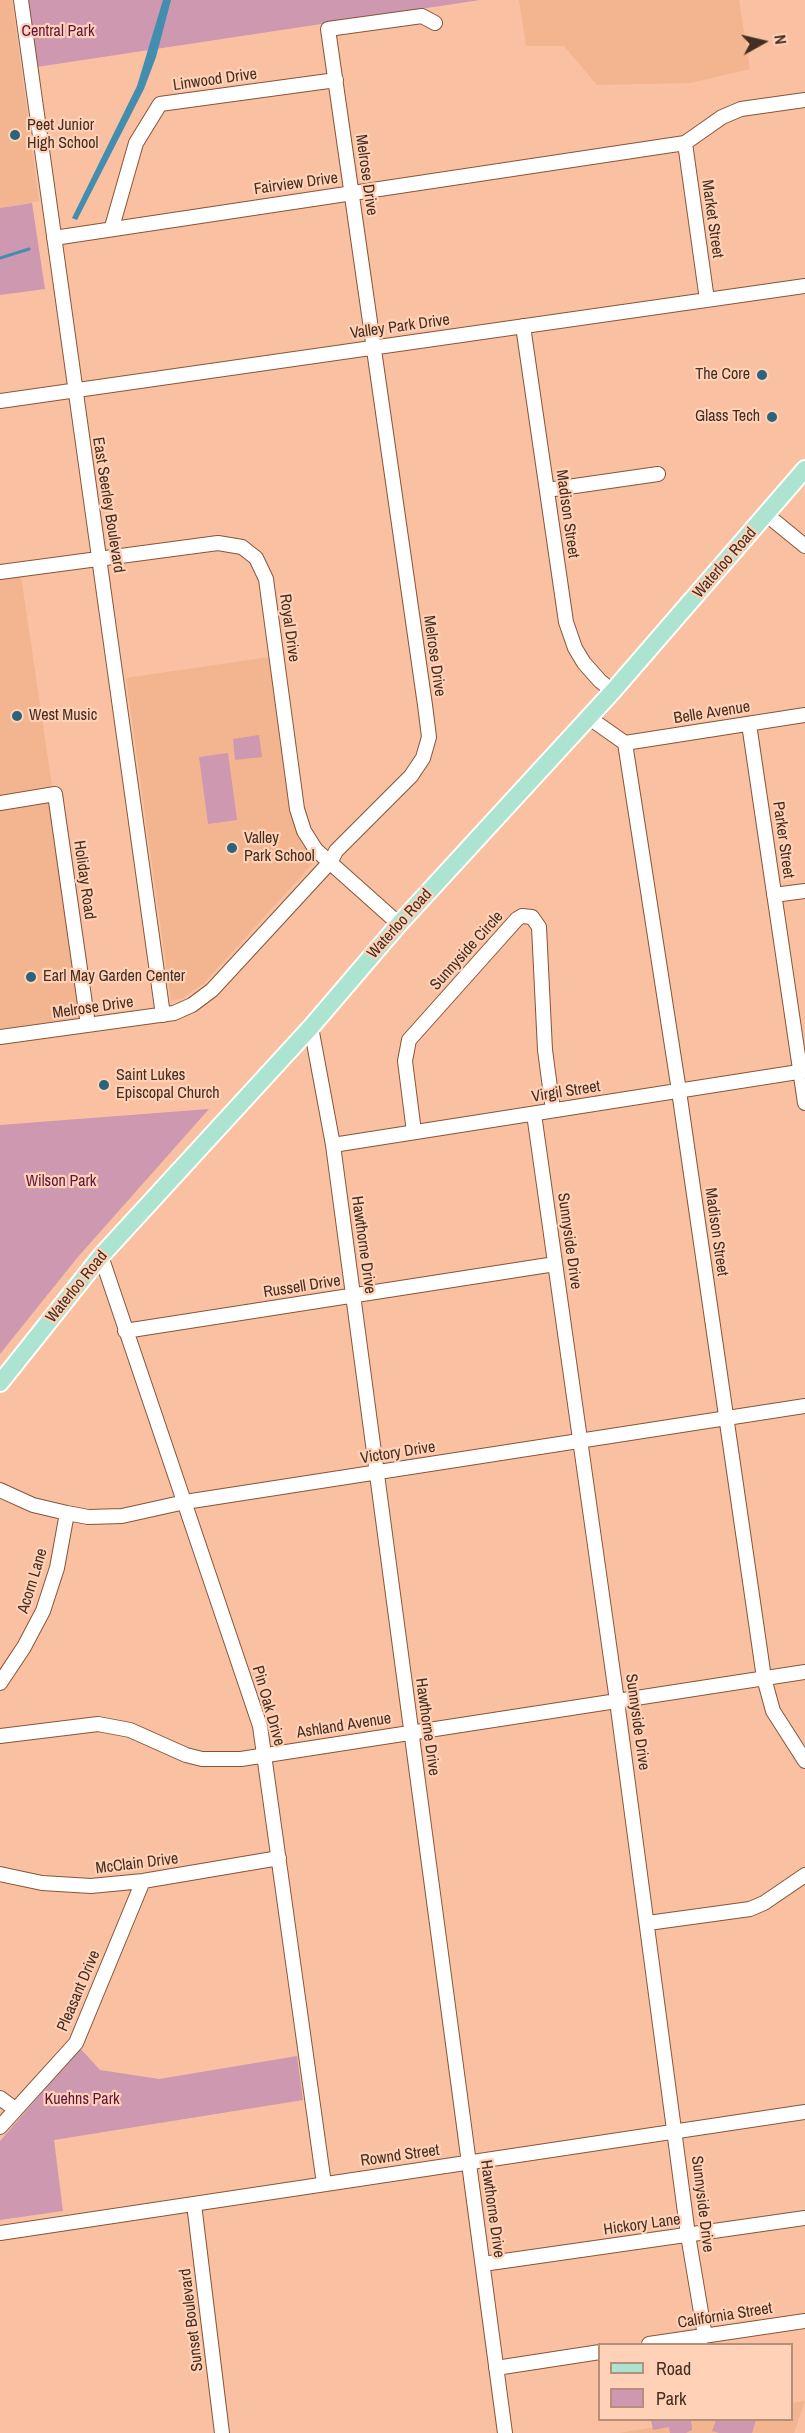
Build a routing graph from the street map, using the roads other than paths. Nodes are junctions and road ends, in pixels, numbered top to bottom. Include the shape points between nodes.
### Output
1 (21, 0) edge
2 (435, 23) dead end
3 (336, 80) junction
4 (805, 100) edge
5 (685, 143) junction
6 (352, 192) junction
7 (112, 227) junction
8 (54, 238) junction
9 (805, 286) edge
10 (707, 300) junction
11 (523, 326) junction
12 (374, 348) junction
13 (74, 390) junction
14 (0, 401) edge
15 (805, 469) edge
16 (658, 474) dead end
17 (547, 490) junction
18 (767, 514) junction
19 (805, 546) edge
20 (99, 559) junction
21 (0, 572) edge
22 (613, 691) junction
23 (805, 715) edge
24 (588, 717) junction
25 (749, 724) junction
26 (624, 743) junction
27 (0, 803) edge
28 (331, 861) junction
29 (805, 891) edge
30 (774, 896) junction
31 (399, 924) junction
32 (163, 1015) junction
33 (87, 1025) junction
34 (311, 1027) junction
35 (0, 1037) edge
36 (803, 1071) edge
37 (679, 1091) junction
38 (805, 1103) edge
39 (553, 1110) junction
40 (534, 1113) junction
41 (414, 1132) junction
42 (333, 1145) junction
43 (101, 1256) junction
44 (555, 1264) junction
45 (353, 1296) junction
46 (125, 1331) junction
47 (0, 1383) edge
48 (805, 1406) edge
49 (727, 1418) junction
50 (580, 1441) junction
51 (377, 1474) junction
52 (0, 1490) edge
53 (185, 1502) junction
54 (67, 1513) junction
55 (805, 1672) edge
56 (764, 1678) junction
57 (0, 1683) edge
58 (617, 1701) junction
59 (412, 1733) junction
60 (0, 1736) edge
61 (265, 1755) junction
62 (805, 1761) edge
63 (279, 1858) junction
64 (0, 1874) edge
65 (805, 1875) edge
66 (143, 1881) junction
67 (648, 1923) junction
68 (0, 2098) edge
69 (15, 2109) junction
70 (805, 2112) edge
71 (0, 2127) edge
72 (676, 2132) junction
73 (469, 2163) junction
74 (324, 2184) junction
75 (194, 2204) junction
76 (805, 2218) edge
77 (0, 2233) edge
78 (688, 2235) junction
79 (483, 2265) junction
80 (805, 2320) edge
81 (705, 2336) junction
82 (656, 2343) edge
83 (598, 2352) edge
84 (496, 2368) junction
85 (222, 2433) edge
86 (505, 2433) edge

1 - 8 street, East Seerley Boulevard
2 - 3 street, Melrose Drive via 422,16 328,29
3 - 6 street, Melrose Drive
3 - 7 street, Linwood Drive via 160,104 136,143
4 - 5 street via 741,109 722,117
5 - 6 street, Fairview Drive
5 - 10 street, Market Street
6 - 7 street, Fairview Drive
6 - 12 street, Melrose Drive
7 - 8 street, Fairview Drive
8 - 13 street, East Seerley Boulevard
9 - 10 street, Valley Park Drive
10 - 11 street, Valley Park Drive
11 - 12 street, Valley Park Drive
11 - 17 street, Madison Street
12 - 13 street, Valley Park Drive
12 - 28 street, Melrose Drive via 429,737 423,758 411,776 336,851
13 - 14 street, Valley Park Drive
13 - 20 street, East Seerley Boulevard
15 - 18 main road, Waterloo Road
16 - 17 street
17 - 22 street, Madison Street via 570,636 589,669
18 - 19 street
18 - 22 main road, Waterloo Road
20 - 21 street, Royal Drive
20 - 28 street, Royal Drive via 226,543 242,547 256,558 266,579 300,820 316,850
20 - 32 street, East Seerley Boulevard
22 - 24 main road, Waterloo Road
23 - 25 street, Belle Avenue
24 - 26 street
24 - 31 main road, Waterloo Road
25 - 26 street, Belle Avenue
25 - 30 street, Parker Street
26 - 37 street, Madison Street
27 - 33 street, Holiday Road via 55,794
28 - 31 street, Royal Drive
28 - 32 street, Melrose Drive via 212,990 192,1005
29 - 30 street
30 - 36 street, Parker Street
31 - 34 main road, Waterloo Road
32 - 33 street, Melrose Drive
33 - 35 street, Melrose Drive
34 - 42 street, Hawthorne Drive
34 - 43 main road, Waterloo Road
36 - 37 street, Virgil Street
36 - 38 street, Parker Street
37 - 39 street, Virgil Street
37 - 49 street, Madison Street
39 - 40 street, Virgil Street
39 - 41 street, Sunnyside Circle via 545,1050 539,927 532,917 522,916 409,1040 405,1061
40 - 41 street, Virgil Street
40 - 44 street, Sunnyside Drive
41 - 42 street, Virgil Street
42 - 45 street, Hawthorne Drive
43 - 46 street, Pin Oak Drive
43 - 47 main road, Waterloo Road
44 - 45 street, Russell Drive
44 - 50 street, Sunnyside Drive
45 - 46 street, Russell Drive
45 - 51 street, Hawthorne Drive
46 - 53 street, Pin Oak Drive
48 - 49 street, Victory Drive
49 - 50 street, Victory Drive
49 - 56 street, Madison Street
50 - 51 street, Victory Drive
50 - 58 street, Sunnyside Drive
51 - 53 street, Victory Drive
51 - 59 street, Hawthorne Drive
52 - 54 street, Victory Drive via 33,1505
53 - 54 street, Victory Drive via 123,1516
53 - 61 street, Pin Oak Drive via 260,1726
54 - 57 street, Acorn Lane via 44,1611
55 - 56 street, Ashland Avenue
56 - 58 street, Ashland Avenue
56 - 62 street, Madison Street via 773,1711
58 - 59 street, Ashland Avenue
58 - 67 street, Sunnyside Drive
59 - 61 street, Ashland Avenue
59 - 73 street, Hawthorne Drive
60 - 61 street, Ashland Avenue via 98,1724 130,1730 166,1748 202,1759
61 - 63 street, Pin Oak Drive
63 - 66 street, McClain Drive
63 - 74 street, Pin Oak Drive
64 - 66 street, McClain Drive via 66,1885
65 - 67 street via 750,1909
66 - 69 street, Pleasant Drive via 76,2043
67 - 72 street, Sunnyside Drive
68 - 69 street
69 - 71 street, Pleasant Drive
70 - 72 street, Rownd Street
72 - 73 street, Rownd Street
72 - 78 street, Sunnyside Drive
73 - 74 street, Rownd Street
73 - 79 street, Hawthorne Drive
74 - 75 street, Rownd Street
75 - 77 street, Rownd Street
75 - 85 street, Sunset Boulevard
76 - 78 street, Hickory Lane
78 - 79 street, Hickory Lane
78 - 81 street, Sunnyside Drive
79 - 84 street, Hawthorne Drive
80 - 81 street, California Street
81 - 82 street, California Street
83 - 84 street
84 - 86 street, Hawthorne Drive

